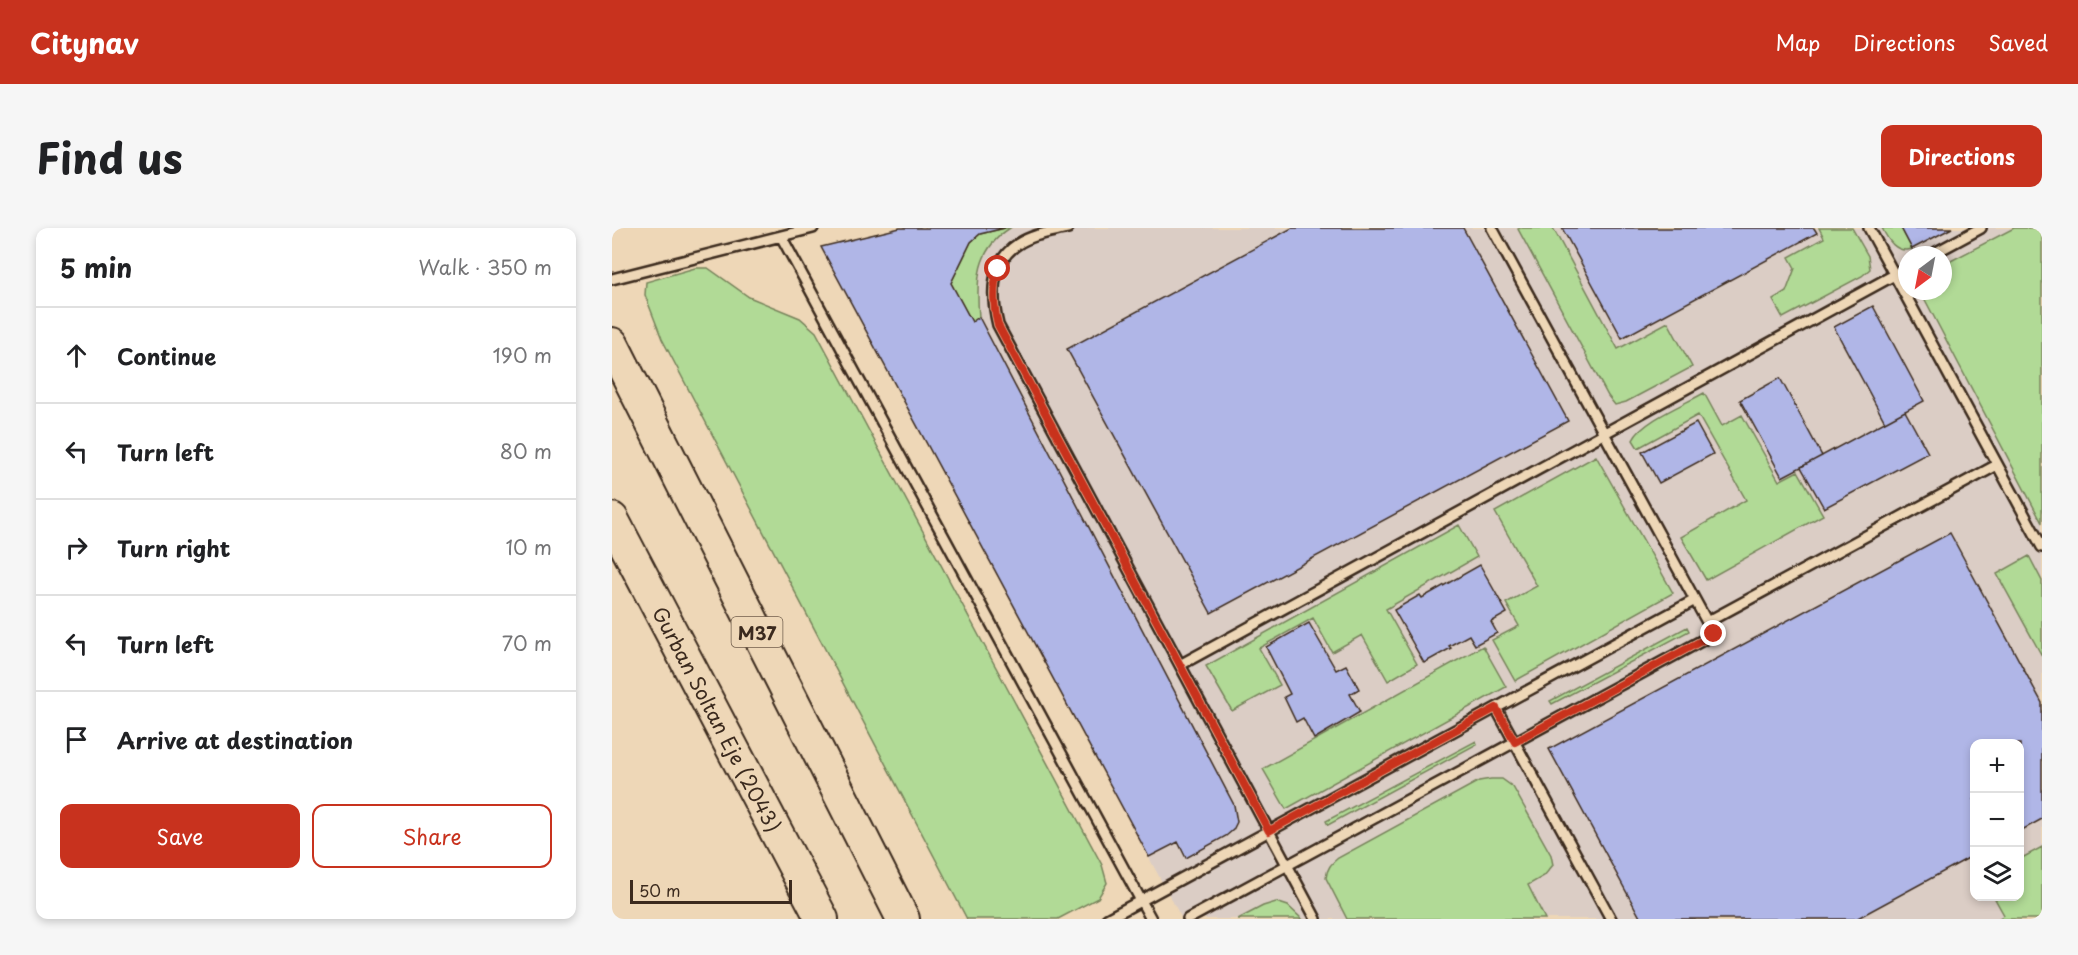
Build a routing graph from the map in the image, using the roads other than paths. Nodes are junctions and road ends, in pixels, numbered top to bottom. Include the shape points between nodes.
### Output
1 (813, 228) edge
2 (1068, 228) edge
3 (1492, 228) edge
4 (1869, 228) edge
5 (1981, 228) edge
6 (781, 236) junction
7 (1948, 246) edge
8 (1898, 273) edge
9 (1895, 275) junction
10 (612, 279) edge
11 (612, 344) edge
12 (1604, 434) junction
13 (1997, 465) junction
14 (612, 519) edge
15 (2042, 547) edge
16 (1695, 600) junction
17 (1707, 622) junction
18 (1180, 665) junction
19 (1496, 708) junction
20 (1515, 742) junction
21 (1269, 831) junction
22 (1287, 865) junction
23 (1141, 901) junction
24 (822, 919) edge
25 (903, 919) edge
26 (1107, 919) edge
27 (1150, 919) edge
28 (1188, 919) edge
29 (1316, 919) edge
30 (1611, 919) edge

1 - 6 lane
2 - 18 lane via 1029,238 1002,260 994,282 998,325
3 - 12 lane
4 - 9 lane
5 - 7 lane
6 - 10 lane
6 - 23 lane
8 - 9 lane
9 - 12 lane
9 - 13 lane
11 - 25 highway, M37
12 - 16 lane
12 - 18 lane
13 - 15 lane
13 - 17 lane
14 - 24 highway, Gurban Soltan Eje (2043)
16 - 17 lane
16 - 19 lane
17 - 20 lane via 1714,634
18 - 21 lane
19 - 20 lane
19 - 21 lane
20 - 22 lane
20 - 30 lane
21 - 22 lane
21 - 23 lane
22 - 28 lane
22 - 29 lane
23 - 26 lane
23 - 27 lane

